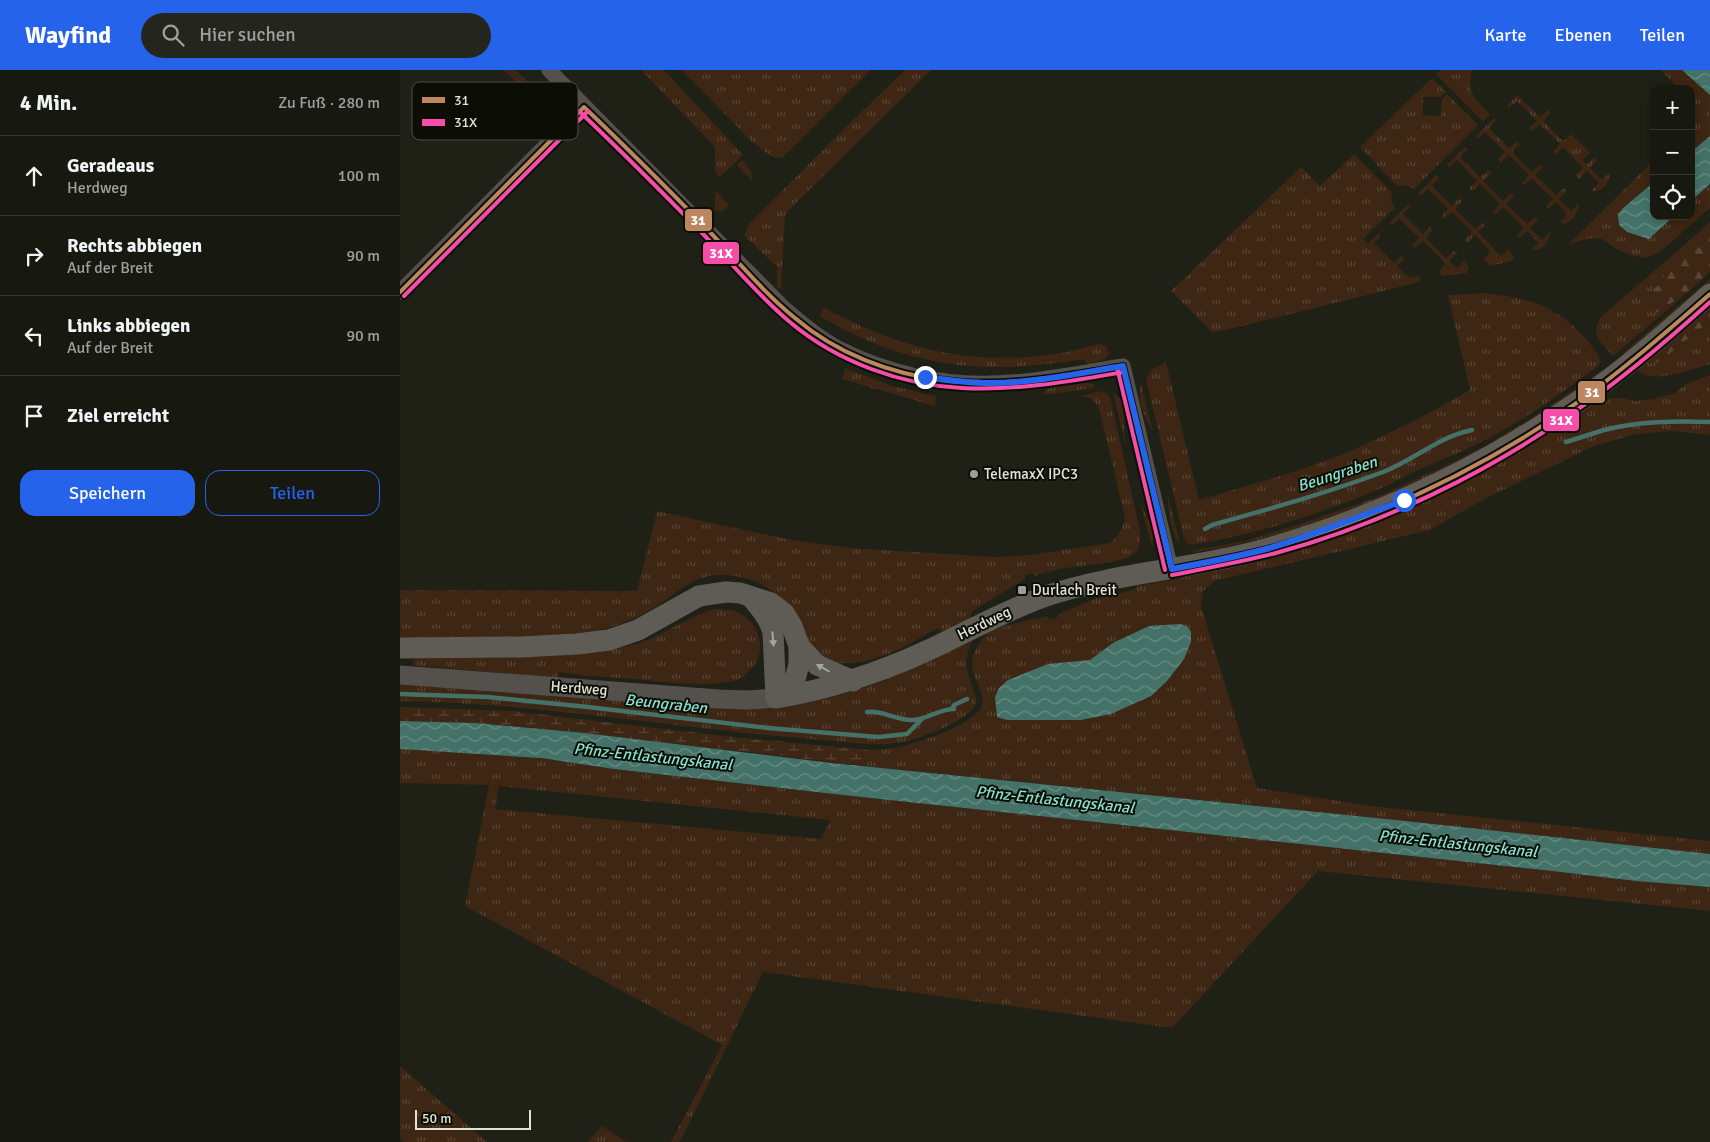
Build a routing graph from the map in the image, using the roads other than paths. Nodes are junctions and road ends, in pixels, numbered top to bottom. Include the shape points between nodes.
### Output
1 (549, 70) edge
2 (560, 82) edge
3 (578, 101) edge
4 (584, 107) junction
5 (578, 113) edge
6 (551, 140) edge
7 (400, 292) edge
8 (1710, 294) edge
9 (1172, 569) junction
10 (751, 597) junction
11 (799, 646) junction
12 (400, 648) edge
13 (400, 674) edge
14 (853, 681) junction
15 (783, 696) junction

1 - 2 street
3 - 4 street
4 - 5 street
4 - 9 street via 782,306 839,348 882,366 960,382 1027,381 1123,366
6 - 7 street
8 - 9 main road, Herdweg via 1647,349 1574,405 1447,479 1404,500 1311,535 1231,558
9 - 14 main road, Herdweg via 1106,580 1047,596
10 - 11 main road via 771,603 784,613
10 - 12 main road via 726,592 699,596 638,630 610,640 578,644
10 -> 15 main road via 765,613 773,632
14 -> 11 main road via 817,665
11 - 15 main road via 800,664
13 - 15 street, Herdweg via 748,700
14 - 15 main road, Herdweg

